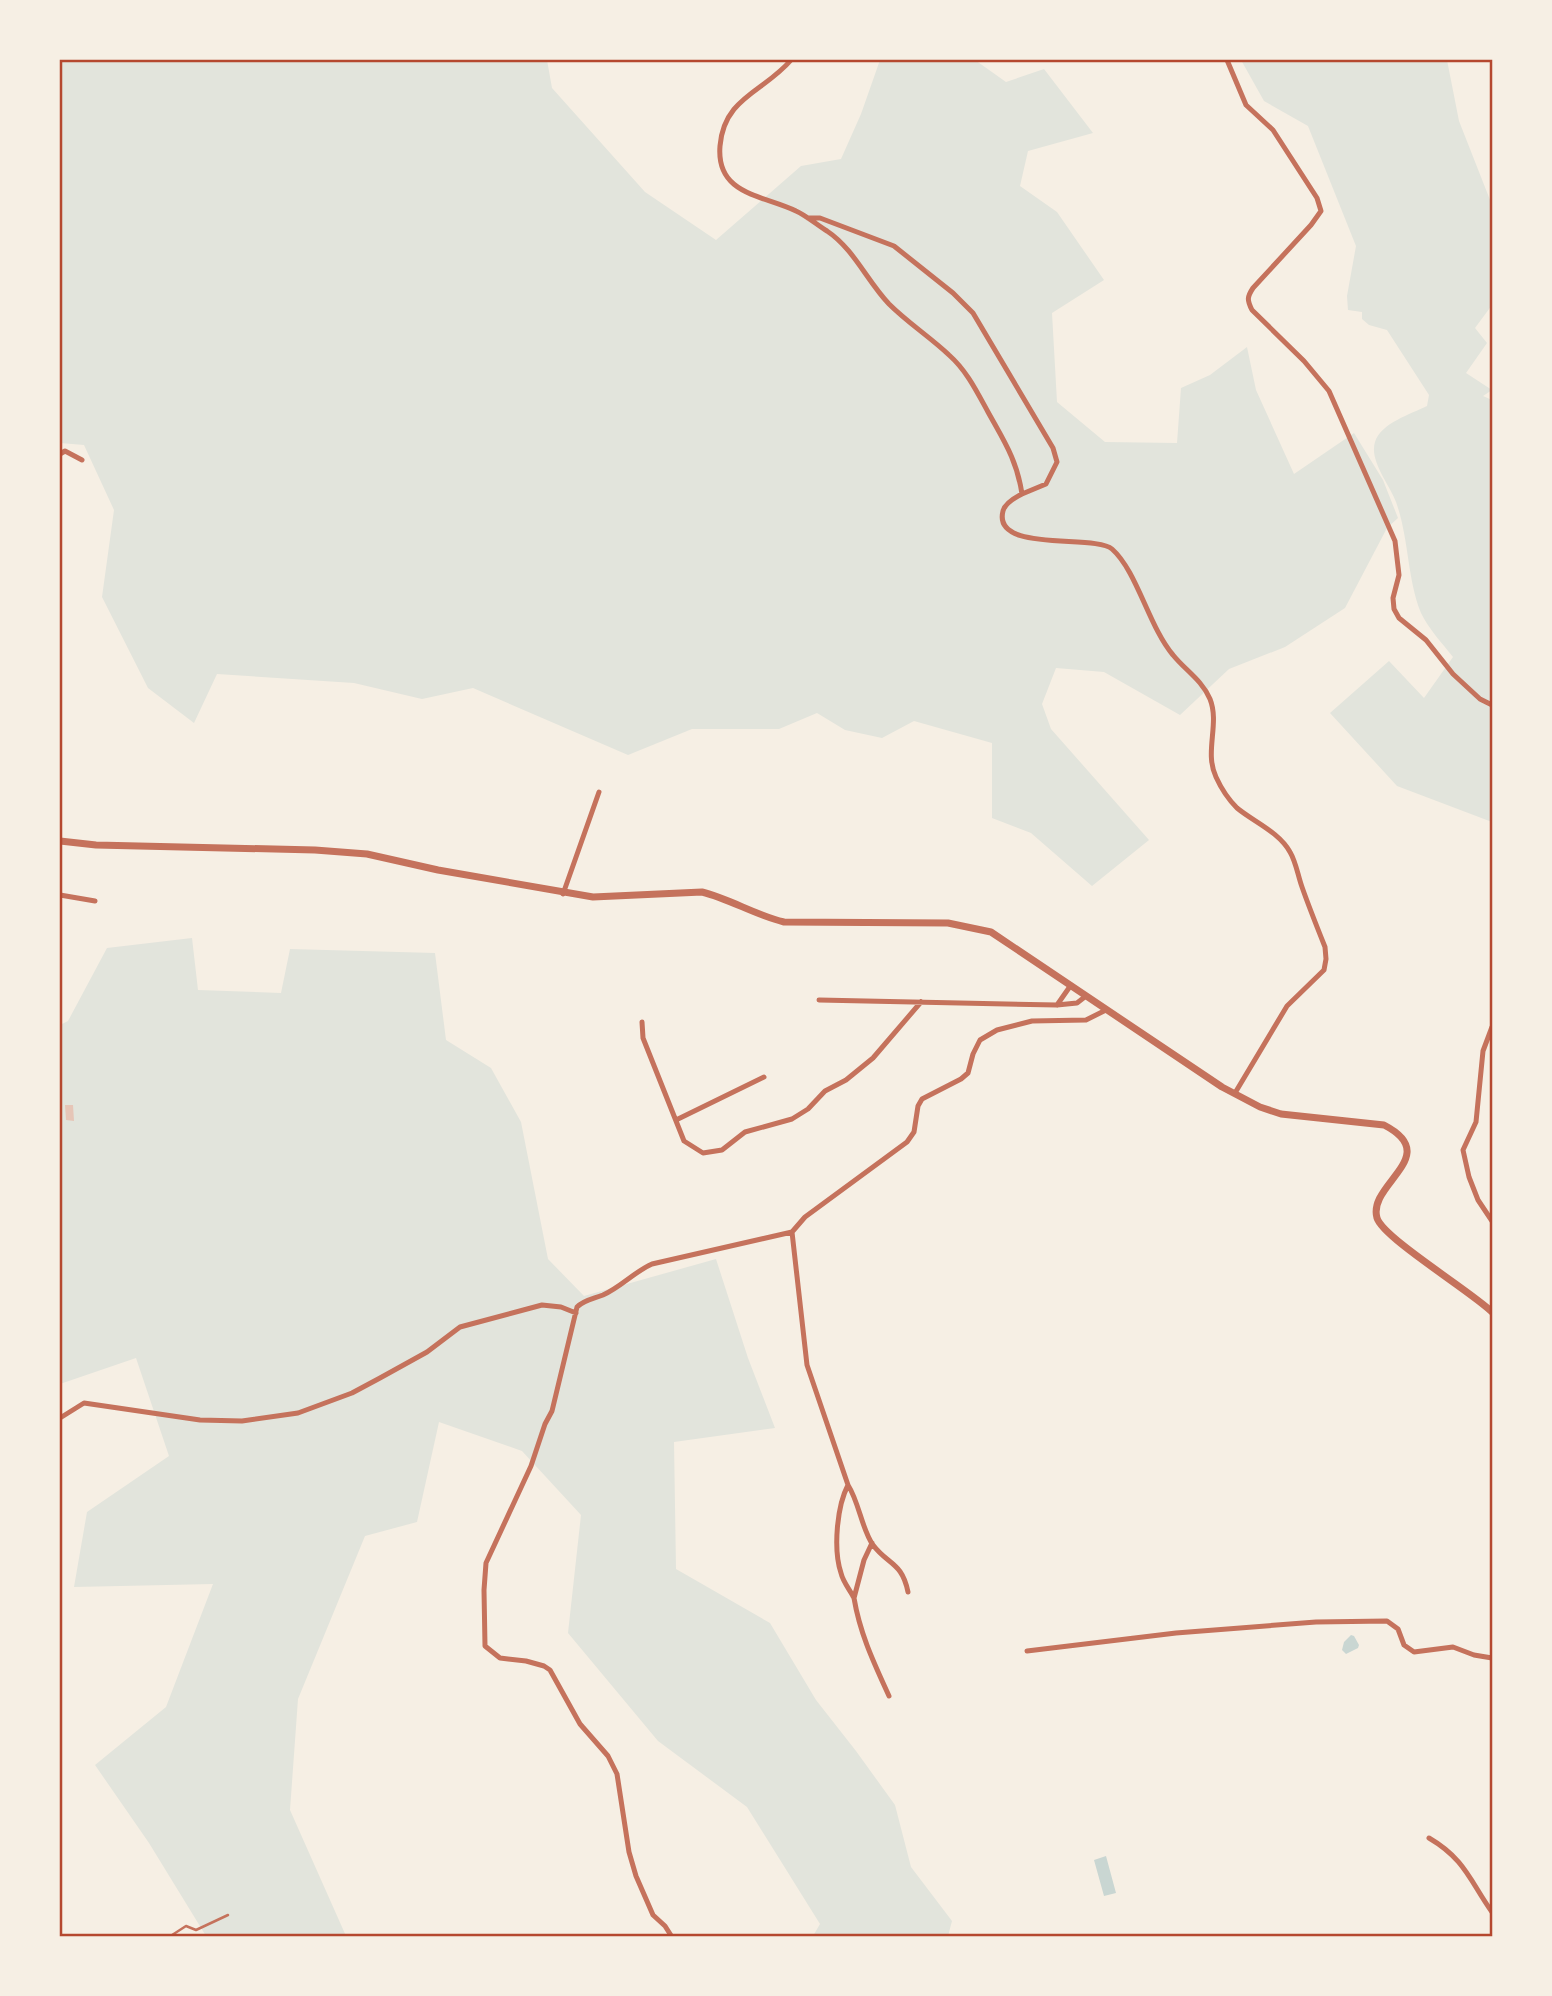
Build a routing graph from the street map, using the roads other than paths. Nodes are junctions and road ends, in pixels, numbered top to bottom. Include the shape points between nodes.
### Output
1 (791, 60) edge
2 (1227, 60) edge
3 (807, 218) junction
4 (60, 454) edge
5 (82, 460) dead end
6 (1023, 494) junction
7 (1493, 705) edge
8 (599, 792) dead end
9 (60, 841) edge
10 (563, 894) junction
11 (60, 895) edge
12 (94, 901) dead end
13 (1071, 985) junction
14 (1086, 996) junction
15 (819, 1000) dead end
16 (921, 1002) junction
17 (1057, 1005) junction
18 (1106, 1010) junction
19 (642, 1022) dead end
20 (1493, 1027) edge
21 (764, 1077) dead end
22 (1235, 1093) junction
23 (676, 1120) junction
24 (1493, 1221) edge
25 (792, 1232) junction
26 (1493, 1312) edge
27 (576, 1313) junction
28 (60, 1418) edge
29 (848, 1485) junction
30 (872, 1543) junction
31 (908, 1592) dead end
32 (854, 1598) junction
33 (1027, 1651) dead end
34 (1493, 1658) edge
35 (889, 1696) dead end
36 (1429, 1838) dead end
37 (1493, 1912) edge
38 (228, 1914) dead end
39 (169, 1937) edge
40 (672, 1937) edge

1 - 3 street via 733,107 719,148 722,168 739,190
2 - 7 street via 1246,105 1273,130 1321,211 1253,288 1247,301 1329,391 1395,541 1399,575 1394,610 1453,674
3 - 6 street via 831,234 889,304 961,367 1006,442
3 - 6 street via 820,218 894,246 973,313 1057,462 1046,484
4 - 5 street via 65,451
6 - 22 street via 1002,512 1011,531 1022,537 1093,542 1106,546 1121,560 1161,637 1211,701 1214,775 1236,807 1290,852 1325,947 1324,970 1287,1006
8 - 10 street
9 - 10 street via 367,854
10 - 13 street via 702,892 784,922 970,926 1012,944
11 - 12 street
13 - 14 street
13 - 17 street
14 - 17 street via 1077,1003
14 - 18 street
15 - 16 street
16 - 17 street
16 - 23 street via 873,1058 792,1119 745,1132 722,1150 703,1153 684,1140
18 - 22 street
18 - 25 street via 1086,1020 1032,1021 980,1040 968,1073 922,1099 907,1142 805,1217
19 - 23 street via 643,1038
20 - 24 street via 1483,1051 1476,1122 1463,1150 1478,1200
21 - 23 street
22 - 26 street via 1281,1114 1395,1130 1402,1138 1406,1159 1380,1196 1377,1219 1396,1239
25 - 27 street via 652,1264 614,1289 582,1302
25 - 29 street via 807,1364
27 - 28 street via 542,1305 460,1326 427,1352 352,1394 298,1413 242,1421 200,1420 84,1403
27 - 40 street via 552,1410 486,1563 485,1646 500,1658 550,1670 580,1724 608,1756 617,1774 636,1876 653,1915
29 - 30 street
29 - 32 street via 841,1501 838,1553 841,1574
30 - 31 street via 903,1574
30 - 32 street
32 - 35 street via 864,1641
33 - 34 street via 1176,1633 1387,1621 1414,1653 1454,1647
36 - 37 street via 1463,1865
38 - 39 lane via 195,1930 186,1926

